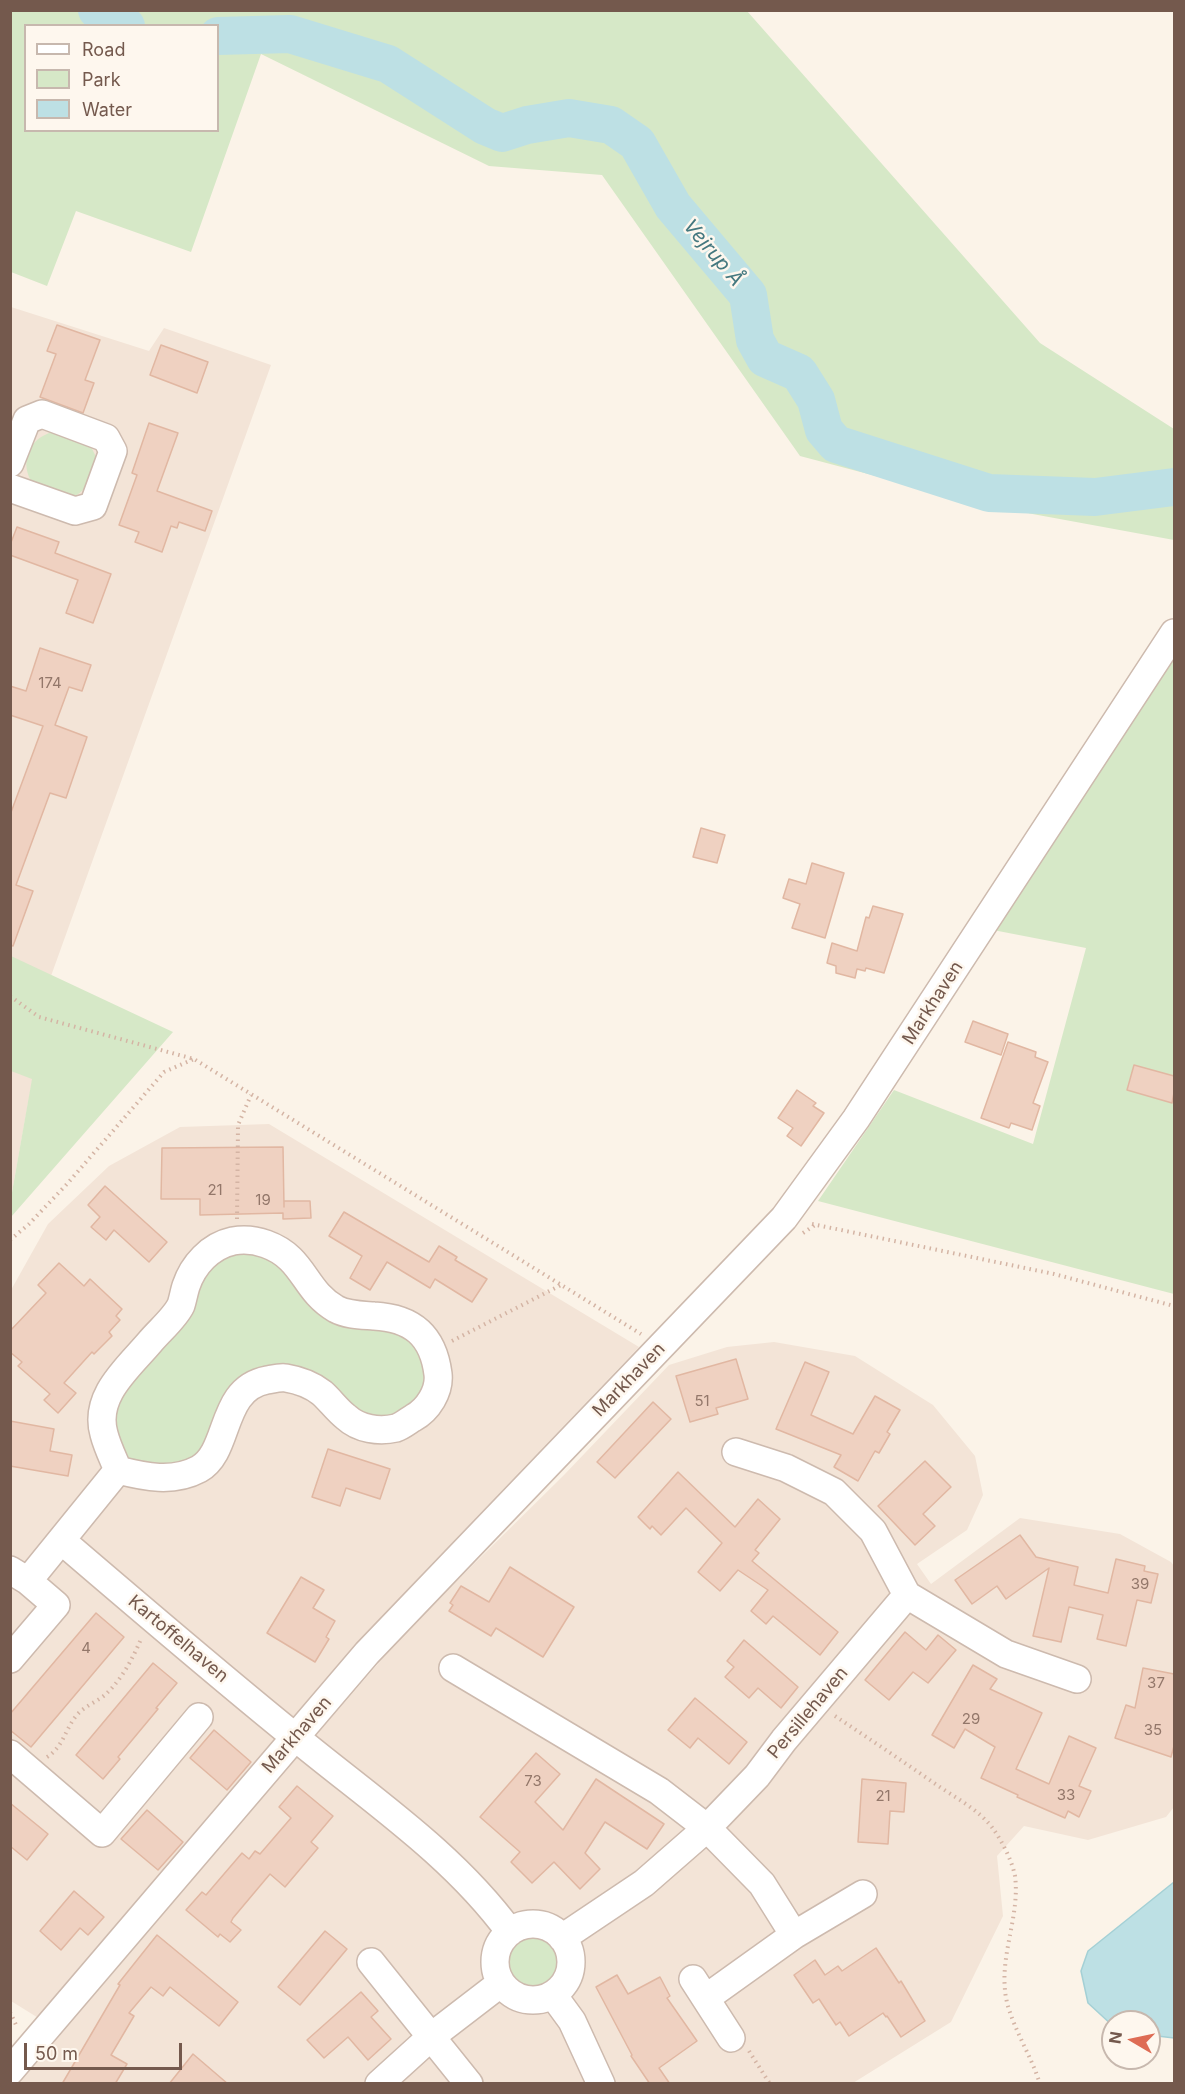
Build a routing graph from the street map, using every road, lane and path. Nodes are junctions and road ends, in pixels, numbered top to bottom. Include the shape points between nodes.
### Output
1 (10, 464) edge
2 (10, 488) edge
3 (1174, 633) edge
4 (10, 996) edge
5 (194, 1059) junction
6 (251, 1095) junction
7 (815, 1225) junction
8 (791, 1228) junction
9 (10, 1240) edge
10 (237, 1240) junction
11 (561, 1285) junction
12 (1174, 1305) edge
13 (662, 1347) junction
14 (432, 1351) junction
15 (736, 1452) dead end
16 (118, 1470) junction
17 (62, 1541) junction
18 (19, 1576) edge
19 (907, 1595) junction
20 (154, 1619) junction
21 (10, 1659) edge
22 (453, 1668) dead end
23 (1077, 1679) dead end
24 (816, 1703) junction
25 (199, 1717) dead end
26 (295, 1737) junction
27 (20, 1762) edge
28 (707, 1828) junction
29 (863, 1894) dead end
30 (510, 1932) junction
31 (794, 1935) junction
32 (562, 1938) junction
33 (371, 1962) dead end
34 (501, 1983) junction
35 (553, 1995) junction
36 (432, 2036) junction
37 (731, 2038) joint
38 (10, 2071) edge
39 (379, 2084) edge
40 (470, 2084) edge
41 (601, 2084) edge
42 (770, 2084) edge
43 (1040, 2084) edge

1 - 2 street via 27,420 42,414 106,438 113,451 93,506 75,511
3 - 8 street, Markhaven via 856,1119
4 - 5 path via 39,1017
5 - 6 path
5 - 9 path via 164,1072 67,1184
6 - 10 path via 238,1125
6 - 11 path
7 - 8 path
7 - 8 path
7 - 12 path via 1054,1274
8 - 13 street, Markhaven
10 - 14 street via 248,1239 280,1249 315,1292 337,1310 401,1319 418,1330
10 - 16 street via 213,1250 195,1265 180,1307 112,1386 102,1409 103,1431
11 - 13 path
11 - 14 path
13 - 26 street, Markhaven via 367,1653
14 - 16 street via 438,1380 432,1401 418,1416 397,1428 369,1429 348,1420 321,1392 283,1377 261,1381 246,1390 232,1408 215,1451 200,1468 176,1477 144,1477
15 - 19 street via 786,1468 834,1492 873,1531
16 - 17 street
17 - 18 street
17 - 20 street, Kartoffelhaven
18 - 21 street via 56,1605
19 - 23 street via 1006,1654
19 - 24 street, Persillehaven
20 - 26 street, Kartoffelhaven
20 - 27 path via 131,1662 107,1694 75,1718 54,1753
22 - 28 street via 659,1791
24 - 28 street, Persillehaven via 757,1776
24 - 43 path via 974,1810 994,1829 1015,1876 1005,1990
25 - 27 street via 102,1833
26 - 30 street via 437,1851 492,1907
26 - 38 street, Markhaven
28 - 31 street via 762,1884
28 - 32 street, Persillehaven via 645,1883
29 - 31 street
30 - 32 street via 533,1924 549,1928
30 - 34 street via 495,1956
31 - 37 street via 699,1988
32 - 35 street via 571,1954 571,1964 566,1982
33 - 36 street
34 - 35 street via 524,2000
34 - 36 street
35 - 41 street via 572,2021
36 - 39 street
36 - 40 street
37 - 42 path via 740,2037

